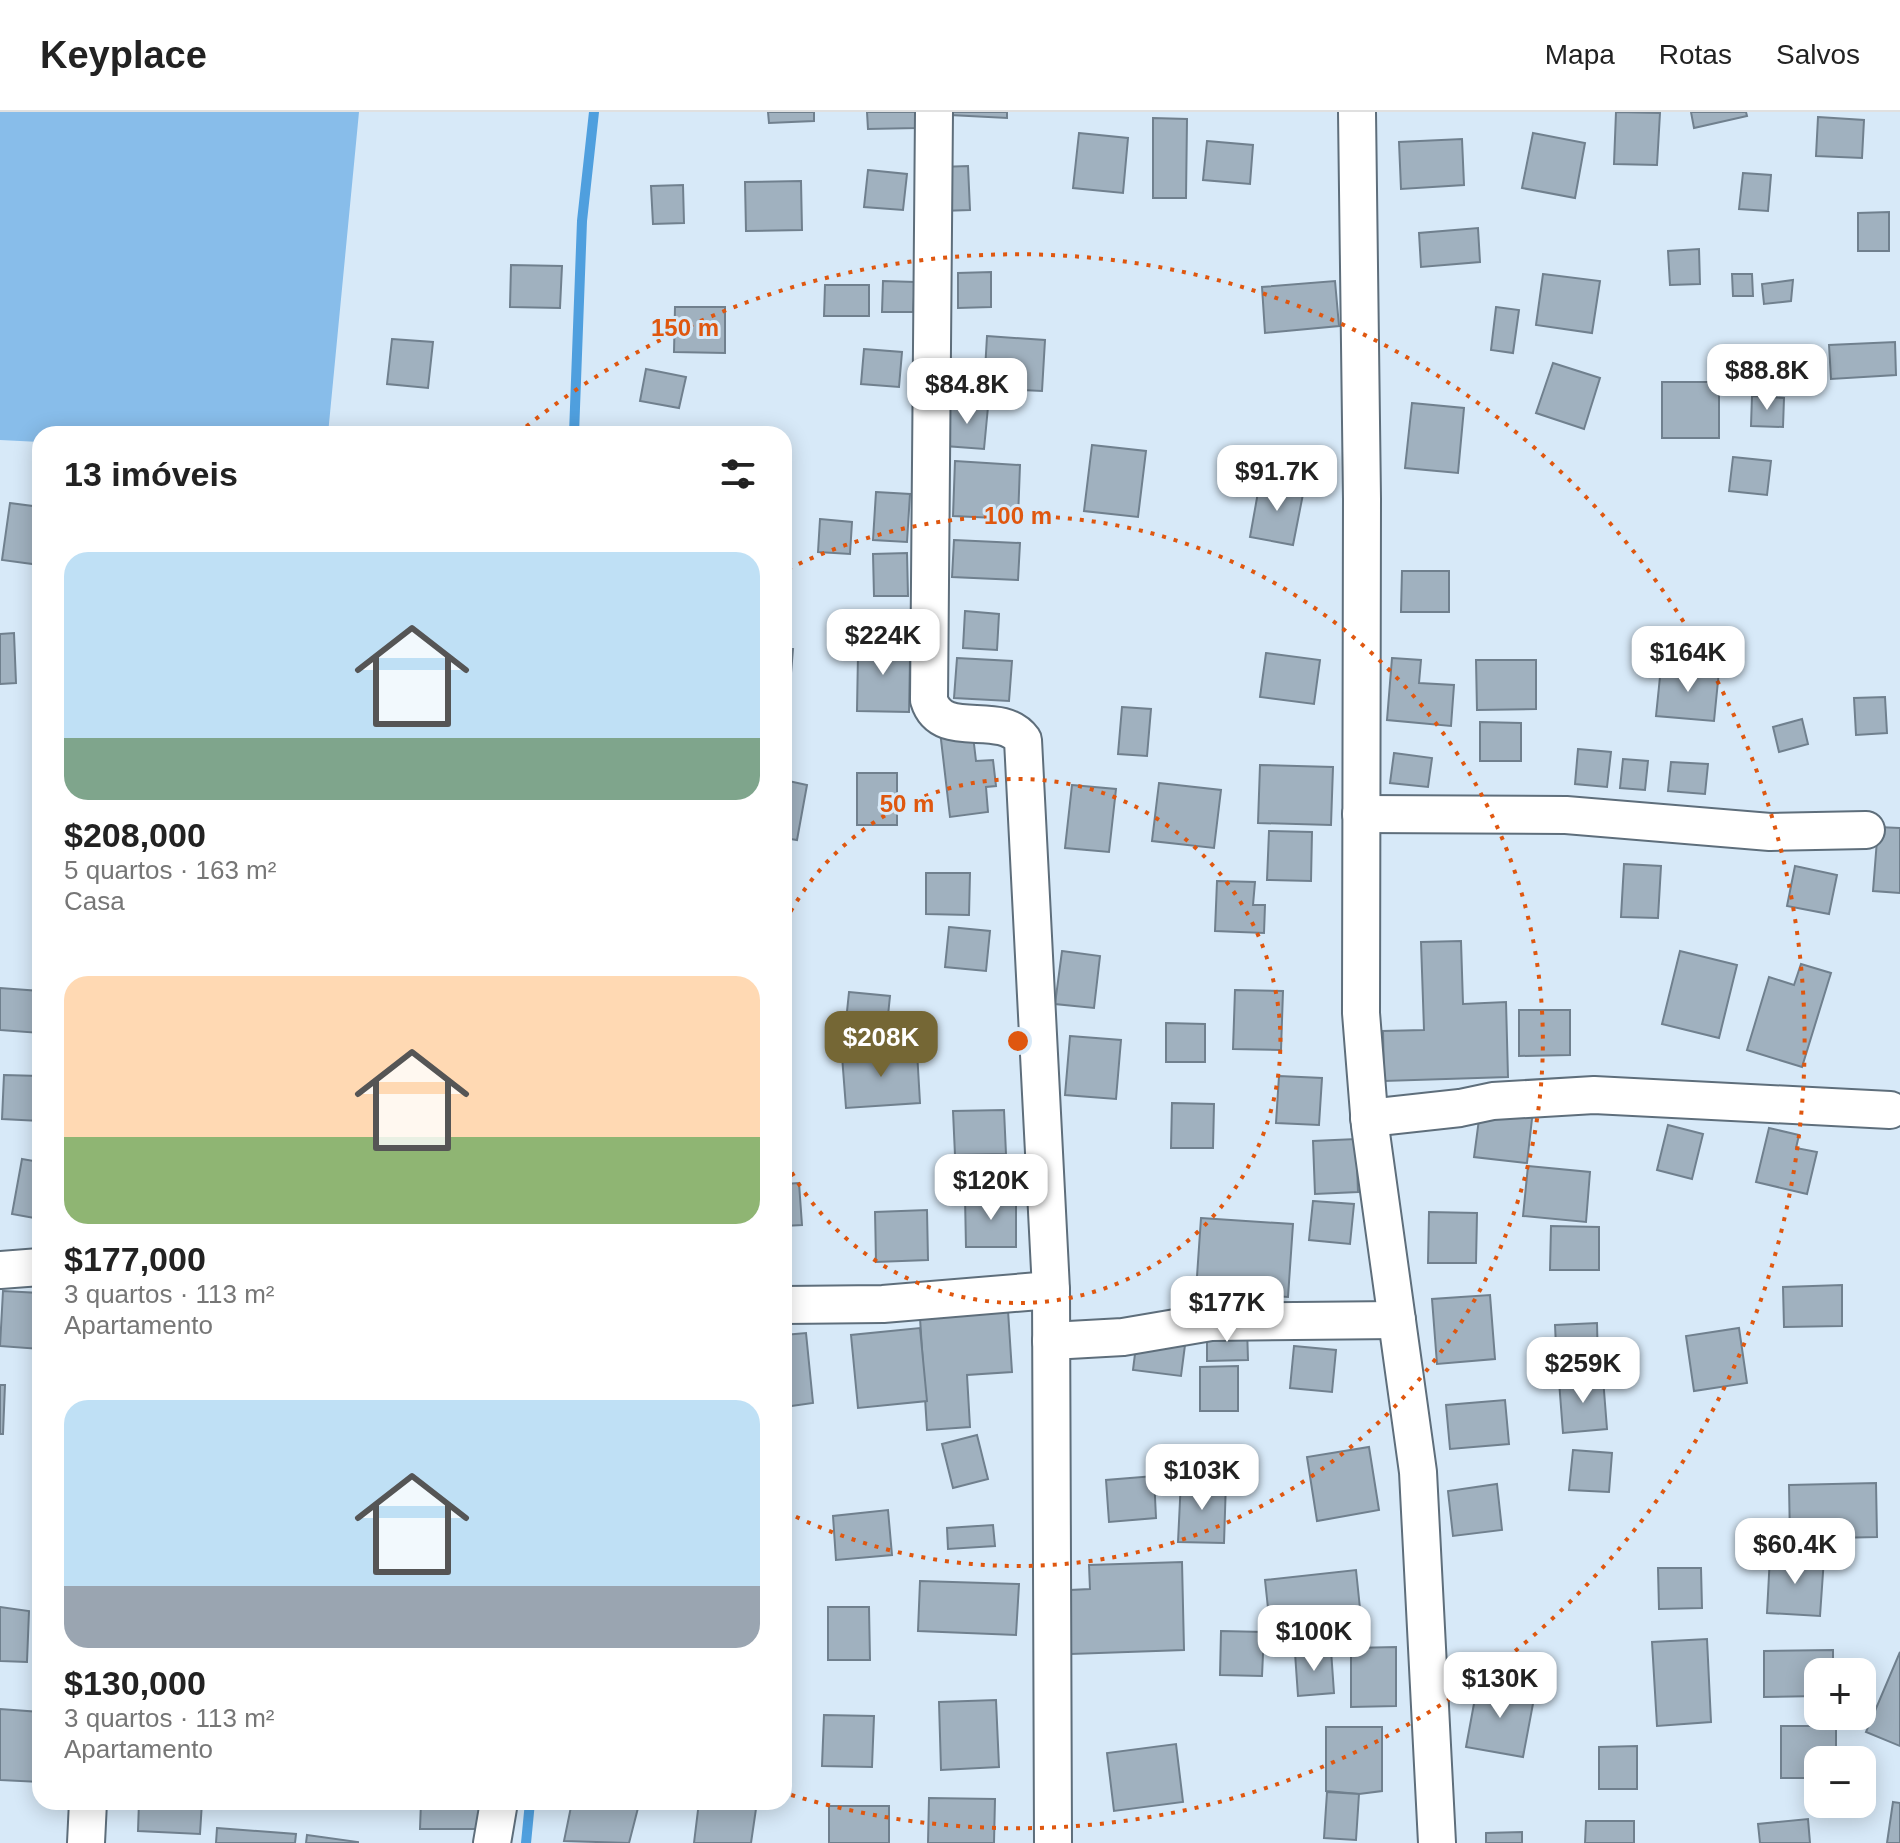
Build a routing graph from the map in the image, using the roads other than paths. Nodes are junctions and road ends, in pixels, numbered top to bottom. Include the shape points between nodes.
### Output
1 (934, 112) edge
2 (1357, 112) edge
3 (1361, 814) junction
4 (1866, 830) dead end
5 (1890, 1110) dead end
6 (1369, 1118) junction
7 (32, 1268) edge
8 (0, 1270) edge
9 (1051, 1290) junction
10 (792, 1305) edge
11 (1397, 1320) junction
12 (1051, 1341) junction
13 (88, 1810) edge
14 (498, 1810) edge
15 (86, 1843) edge
16 (492, 1843) edge
17 (1053, 1843) edge
18 (1437, 1843) edge

1 - 9 street via 929,700 947,722 1007,728 1023,740
2 - 3 street
3 - 4 street via 1566,815 1770,832
3 - 6 street via 1361,1013
5 - 6 street via 1594,1095 1484,1102
6 - 11 street
7 - 8 street
9 - 10 street via 883,1304
9 - 12 street
11 - 12 street via 1211,1322 1123,1337
11 - 18 street via 1418,1472
12 - 17 street
13 - 15 street
14 - 16 street

